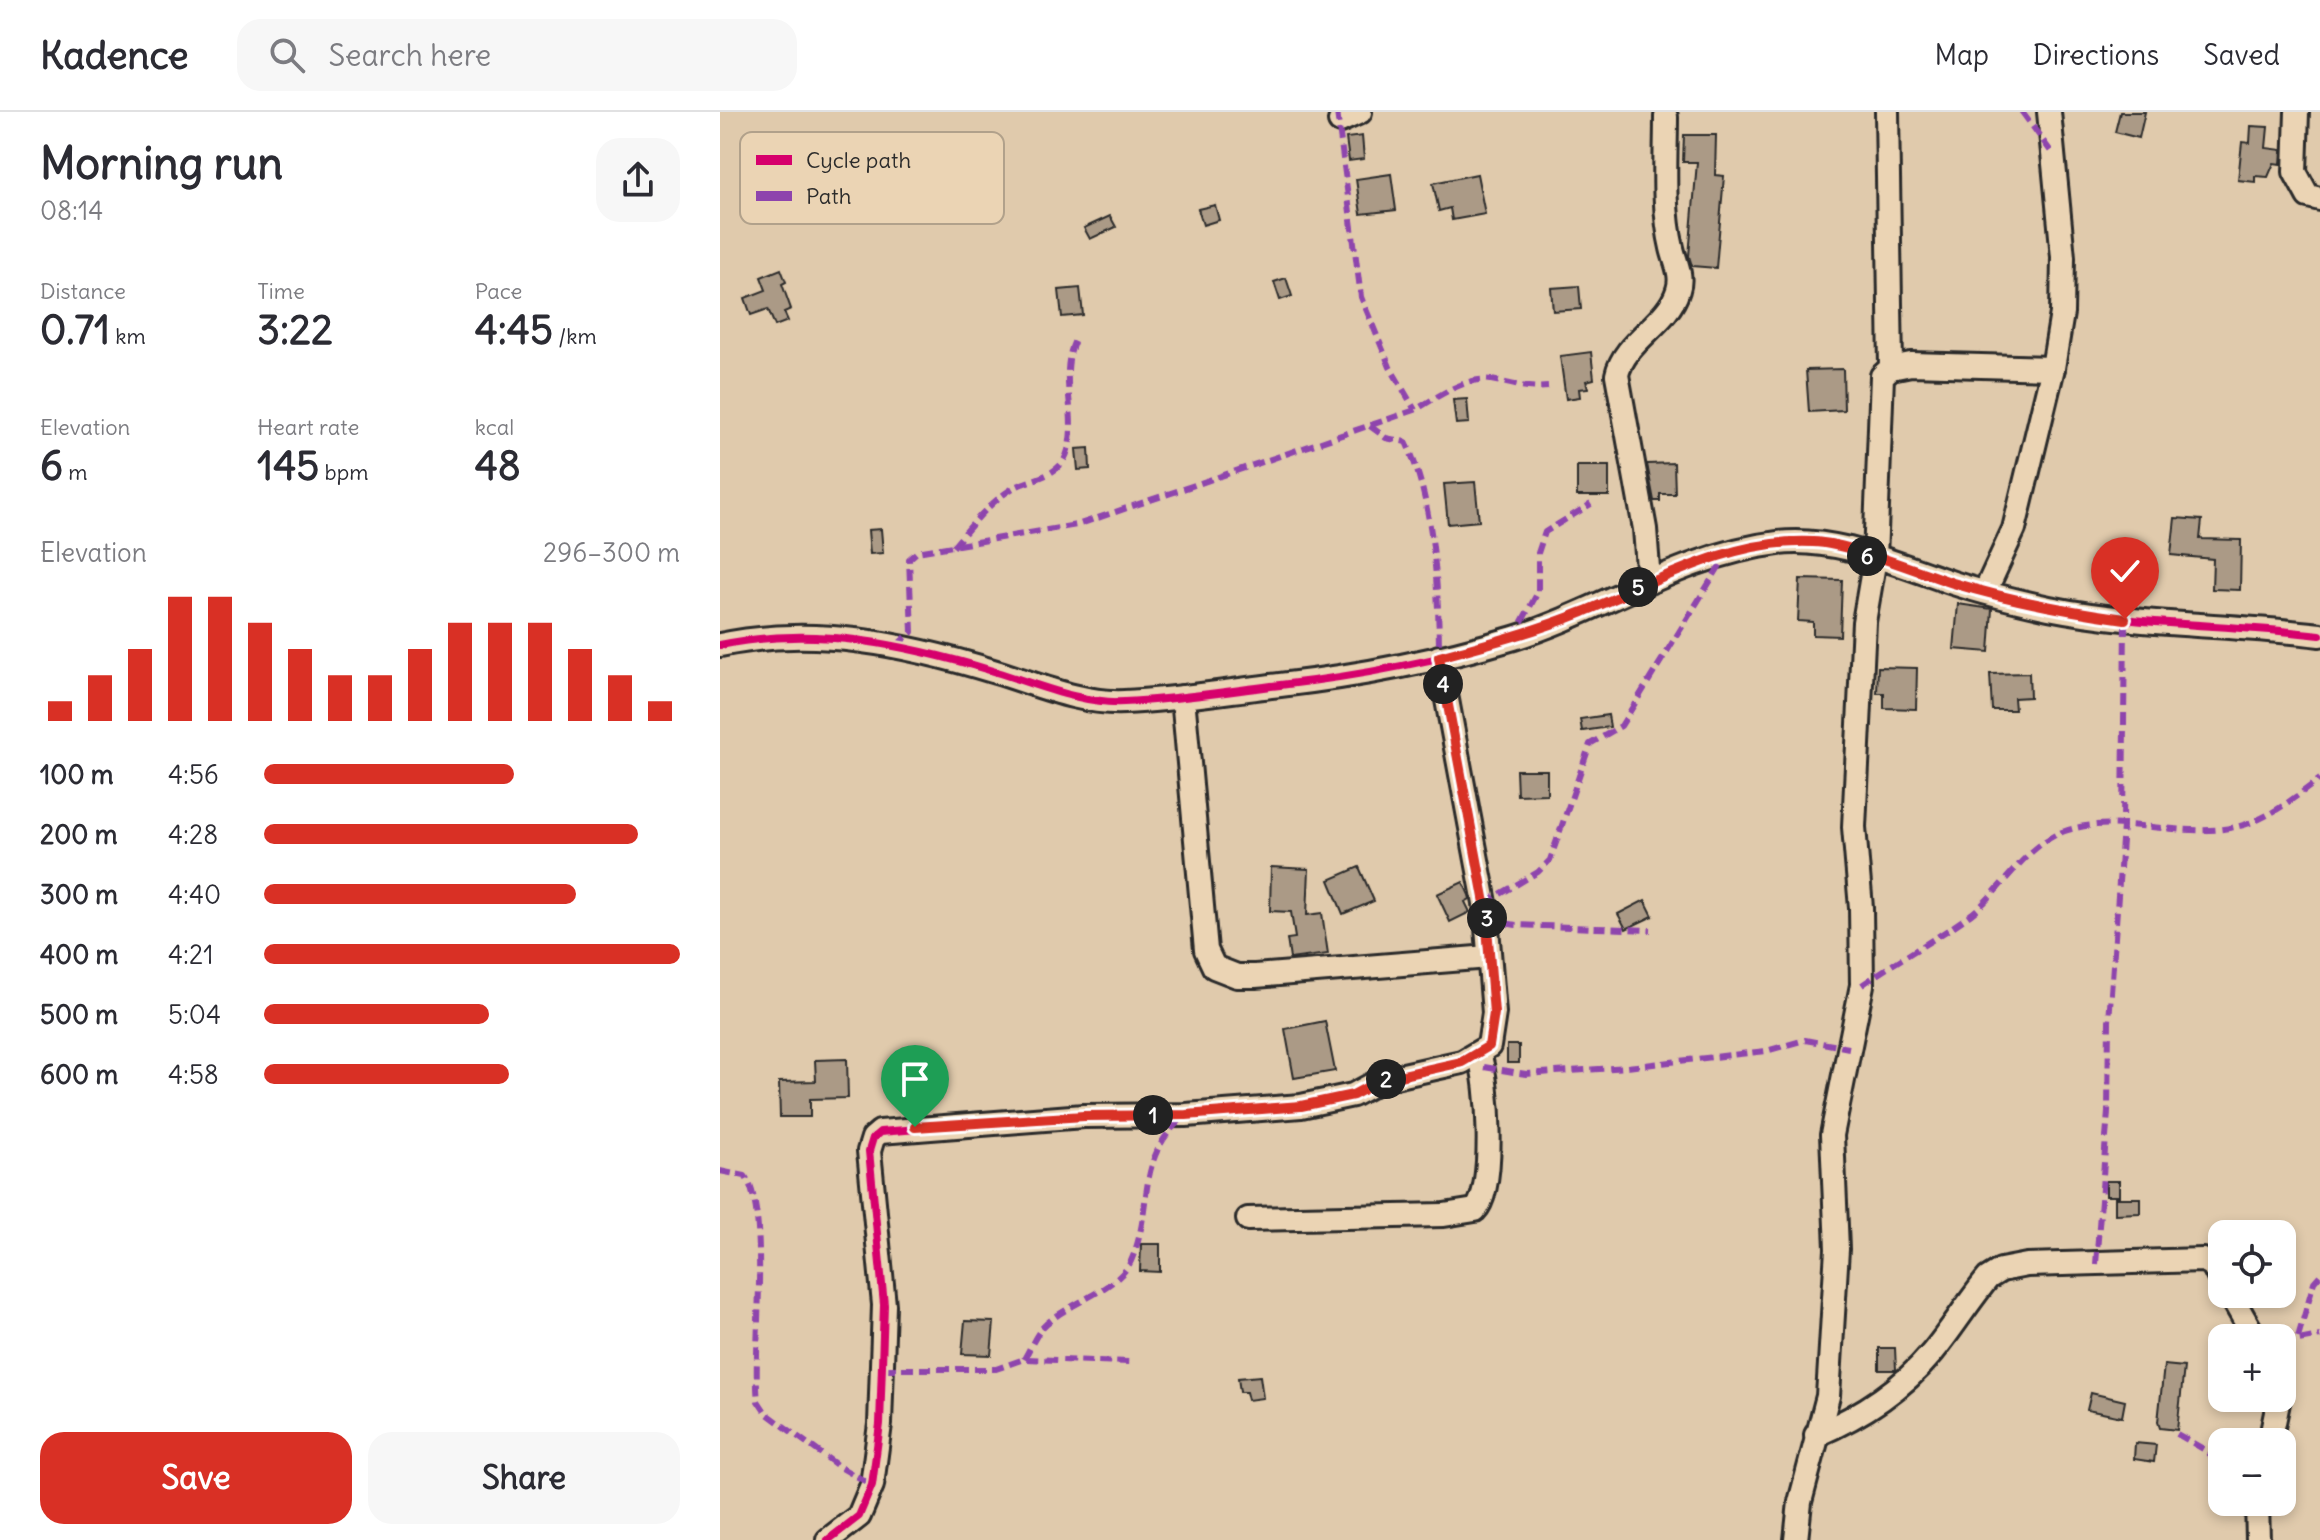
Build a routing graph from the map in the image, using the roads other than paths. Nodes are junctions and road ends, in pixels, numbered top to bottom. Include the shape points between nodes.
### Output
1 (1887, 112) edge
2 (2049, 112) edge
3 (2297, 112) edge
4 (1666, 117) dead end
5 (2320, 199) edge
6 (1891, 368) junction
7 (2053, 368) junction
8 (1875, 558) junction
9 (1649, 581) junction
10 (1985, 592) junction
11 (2320, 635) edge
12 (720, 645) edge
13 (1439, 657) junction
14 (1183, 697) junction
15 (1489, 957) junction
16 (1479, 1054) junction
17 (1248, 1219) dead end
18 (2208, 1262) edge
19 (1816, 1435) junction
20 (2257, 1516) edge
21 (828, 1540) edge
22 (1796, 1540) edge
23 (2258, 1540) edge

1 - 6 street
2 - 7 street via 2063,257 2062,313
3 - 5 street via 2295,172 2308,196
4 - 9 street via 1667,208 1680,272 1678,292 1624,358 1617,375 1645,529
6 - 7 street
6 - 8 street via 1882,376 1879,393
7 - 10 street via 2014,529
8 - 9 street via 1816,541 1777,543
8 - 10 street
8 - 19 street via 1864,622 1854,827 1862,985 1832,1135 1836,1296 1828,1396
9 - 13 street via 1550,625
10 - 11 street via 2051,608 2171,625
12 - 14 street via 773,636 843,638 939,654 1097,701
13 - 14 street via 1324,682
13 - 15 street via 1485,903
14 - 15 street via 1206,950 1214,967 1255,976
15 - 16 street via 1493,1036
16 - 17 street via 1486,1081 1486,1192 1475,1210
16 - 21 street via 1381,1080 1353,1095 1301,1106 880,1132 869,1151 884,1305 880,1424 872,1485 859,1516
18 - 19 street via 2027,1265 2001,1270 1988,1278 1901,1385 1849,1421
19 - 22 street
20 - 23 street

